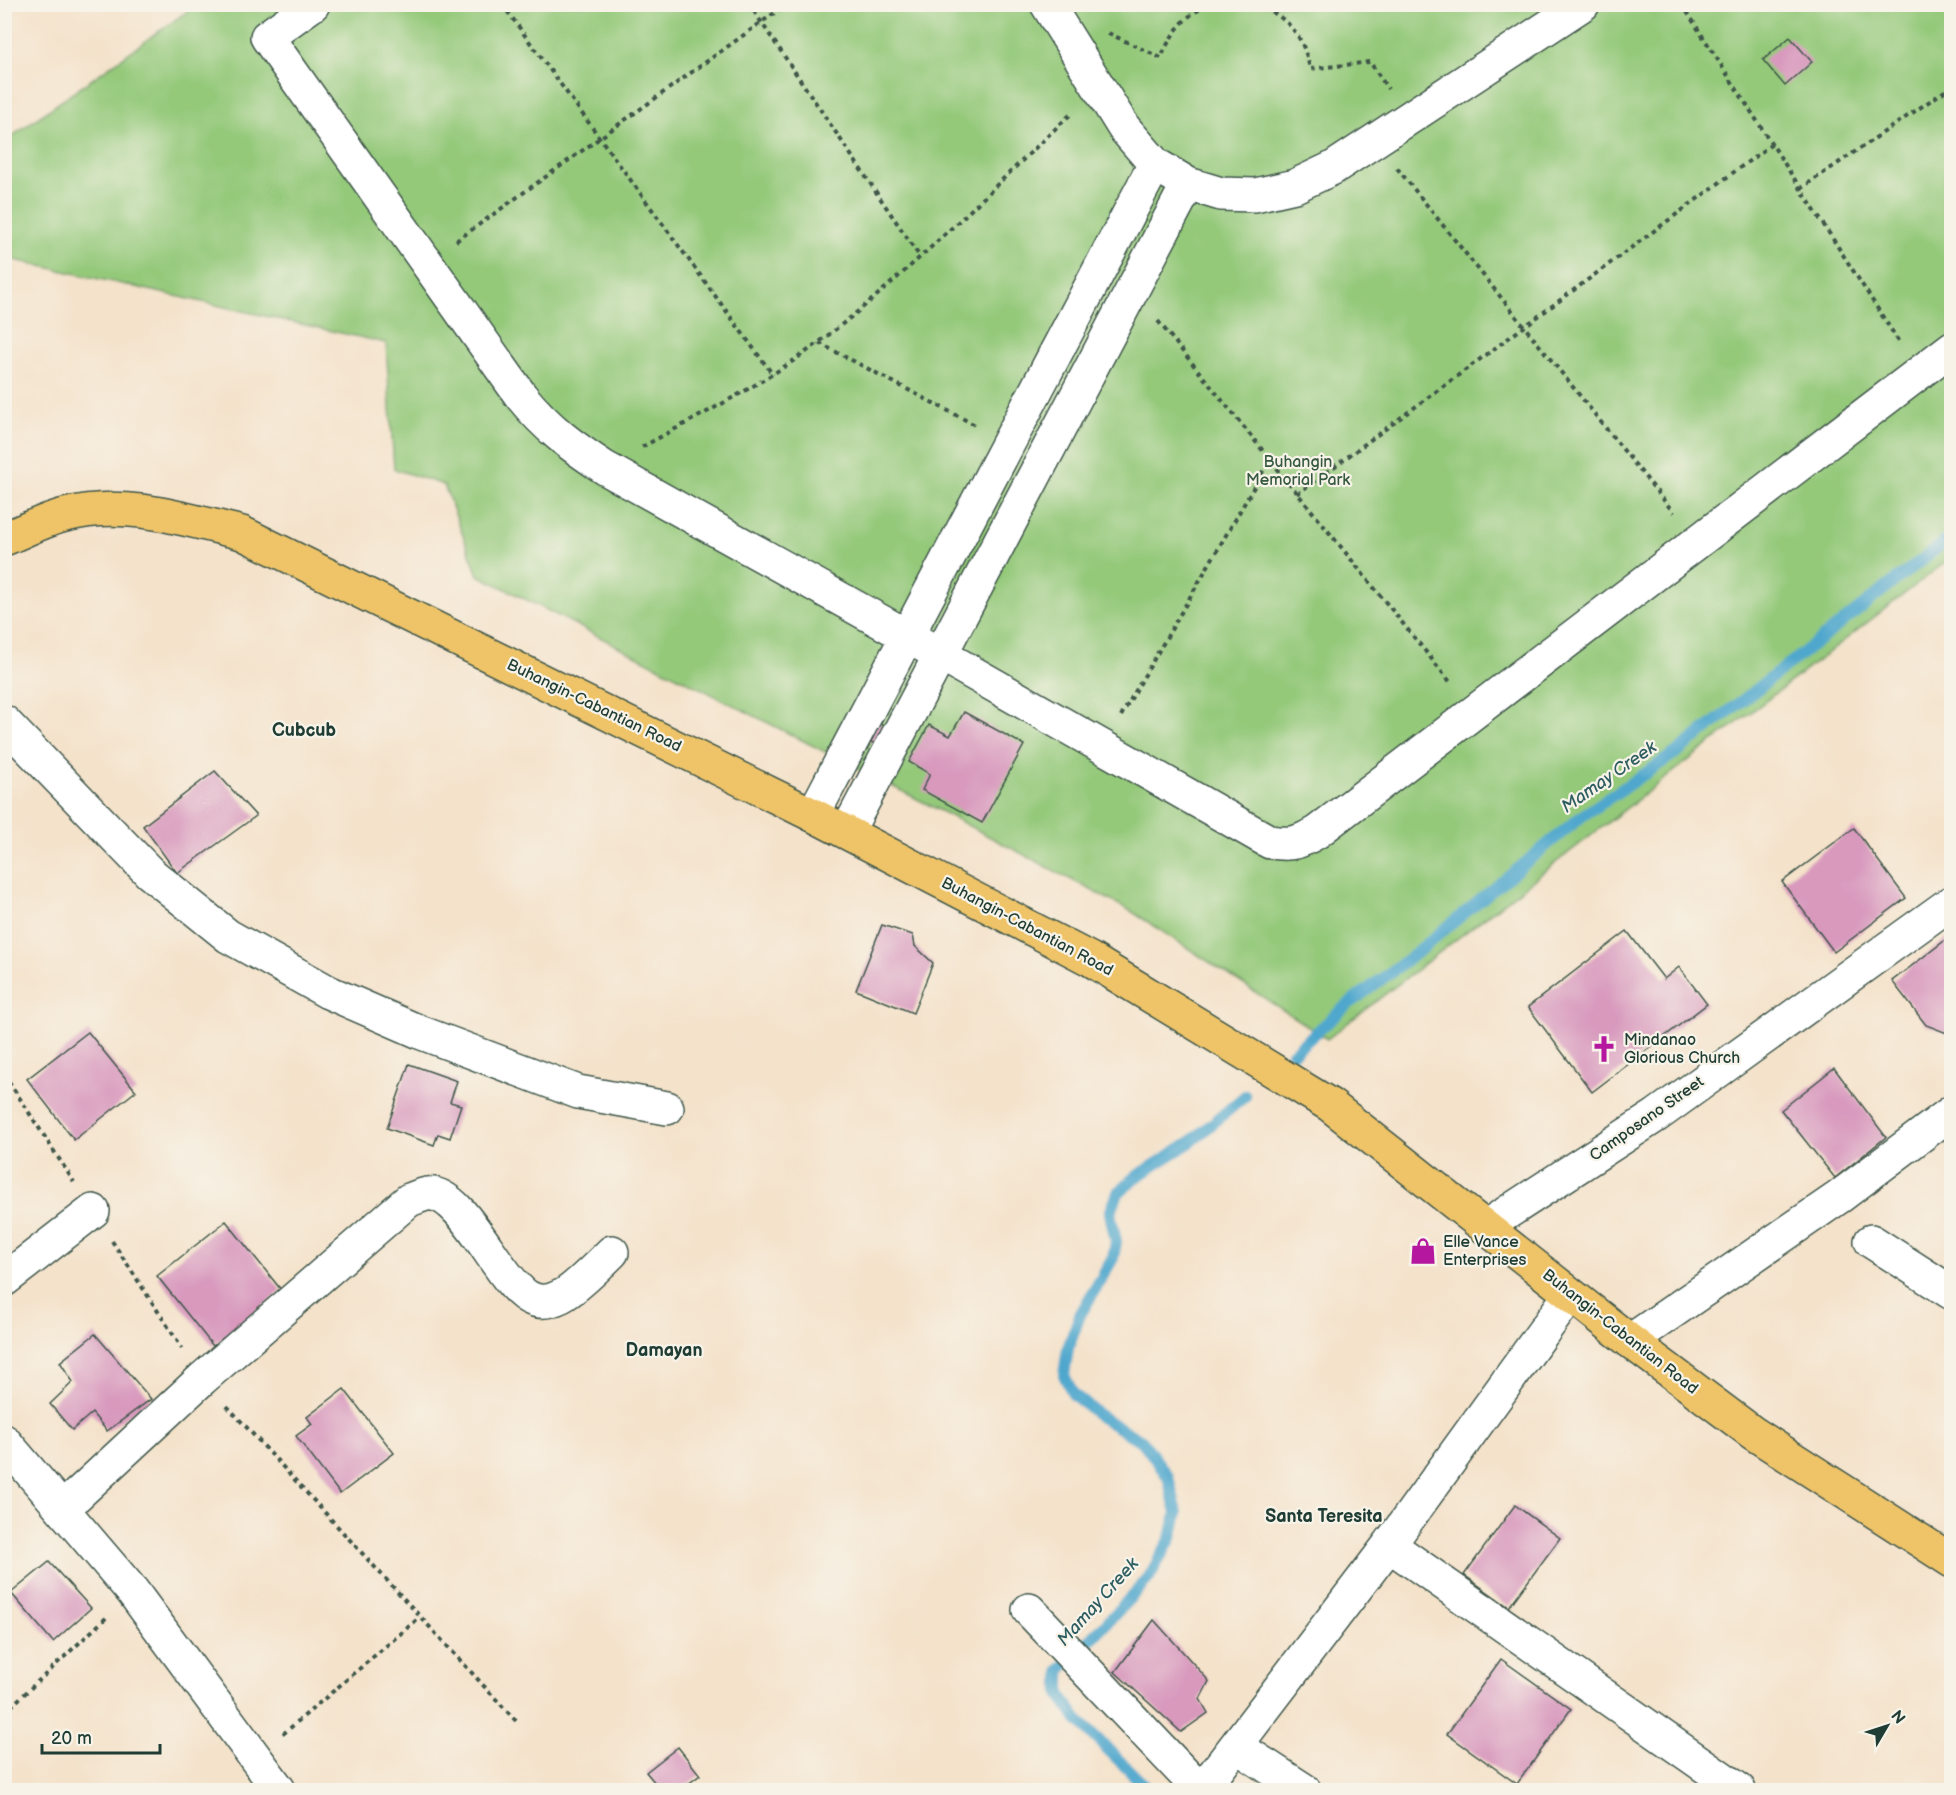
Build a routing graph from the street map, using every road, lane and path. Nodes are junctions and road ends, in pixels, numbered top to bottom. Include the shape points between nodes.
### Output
1 (313, 4) edge
2 (502, 4) edge
3 (749, 4) edge
4 (787, 4) edge
5 (1047, 4) edge
6 (1214, 4) edge
7 (1256, 4) edge
8 (1280, 4) edge
9 (1583, 4) edge
10 (1682, 4) edge
11 (1275, 12) junction
12 (762, 22) junction
13 (1161, 58) dead end
14 (1952, 86) edge
15 (1098, 88) junction
16 (1408, 119) junction
17 (600, 138) junction
18 (1376, 141) junction
19 (1772, 144) junction
20 (1155, 164) junction
21 (1188, 184) junction
22 (1800, 189) junction
23 (920, 257) junction
24 (426, 262) junction
25 (1133, 290) junction
26 (1525, 327) junction
27 (1068, 330) junction
28 (819, 343) junction
29 (1952, 348) edge
30 (1102, 349) junction
31 (1919, 373) junction
32 (773, 375) junction
33 (1009, 443) junction
34 (1269, 460) junction
35 (605, 468) junction
36 (993, 473) junction
37 (1027, 491) junction
38 (1297, 494) junction
39 (4, 539) edge
40 (1697, 541) junction
41 (907, 637) junction
42 (941, 655) junction
43 (1474, 712) junction
44 (4, 722) edge
45 (1102, 748) junction
46 (813, 815) junction
47 (848, 832) junction
48 (1952, 902) edge
49 (4, 1074) edge
50 (667, 1108) dead end
51 (1952, 1112) edge
52 (93, 1211) junction
53 (1485, 1227) junction
54 (1871, 1241) dead end
55 (612, 1252) dead end
56 (4, 1280) edge
57 (1952, 1293) edge
58 (1570, 1295) junction
59 (1630, 1341) junction
60 (202, 1379) junction
61 (4, 1442) edge
62 (62, 1509) junction
63 (1389, 1545) junction
64 (1952, 1561) edge
65 (133, 1592) junction
66 (1029, 1610) dead end
67 (420, 1617) junction
68 (4, 1713) edge
69 (516, 1722) dead end
70 (1236, 1746) junction
71 (255, 1758) junction
72 (279, 1791) edge
73 (1201, 1791) edge
74 (1304, 1791) edge
75 (1739, 1791) edge

1 - 24 street via 267,37
2 - 17 path
3 - 12 path
4 - 12 path
5 - 15 street
6 - 13 path via 1186,18 1170,36
7 - 11 path
8 - 11 path
9 - 16 street
10 - 19 path
11 - 16 path via 1299,37 1310,69 1370,62
12 - 17 path
12 - 23 path
14 - 22 path
15 - 20 street via 1124,128
15 - 23 path
16 - 18 street
17 - 24 path
17 - 32 path
18 - 21 street via 1295,186 1255,195 1221,194
18 - 26 path
19 - 22 path
19 - 26 path
20 - 21 street
20 - 27 street
21 - 25 street
22 - 31 path
23 - 28 path
24 - 35 street via 540,420
25 - 30 street
25 - 34 path
26 - 38 path
26 - 40 path
27 - 30 street
27 - 33 street
28 - 32 path
28 - 33 path
29 - 31 street
30 - 37 street
31 - 40 street
32 - 35 path
33 - 36 street
34 - 38 path
34 - 45 path
35 - 41 street
36 - 37 street
36 - 41 street
37 - 42 street
38 - 43 path
39 - 46 main road, Buhangin-Cabantian Road via 64,515 112,508 155,512 242,533
40 - 43 street
41 - 42 street
41 - 46 street
42 - 45 street
42 - 47 street
43 - 45 street via 1317,832 1301,842 1286,844 1251,833
44 - 50 street via 150,873 228,936 328,992 422,1033 578,1092
46 - 47 main road, Buhangin-Cabantian Road
47 - 53 main road, Buhangin-Cabantian Road via 1090,959 1320,1098
48 - 53 street, Camposano Street via 1657,1115
49 - 52 path
51 - 59 street via 1839,1197
52 - 56 street
52 - 60 path
53 - 58 main road, Buhangin-Cabantian Road
54 - 57 street
55 - 60 street via 562,1297 545,1302 531,1299 516,1286 467,1220 445,1198 428,1193 409,1200 379,1224
58 - 59 main road, Buhangin-Cabantian Road
58 - 63 street
59 - 64 main road, Buhangin-Cabantian Road via 1753,1433
60 - 62 street
60 - 67 path
61 - 62 street
62 - 65 street
63 - 70 street
63 - 75 street
65 - 68 path
65 - 71 street
66 - 73 street
67 - 69 path
67 - 71 path
70 - 73 street
70 - 74 street
71 - 72 street

